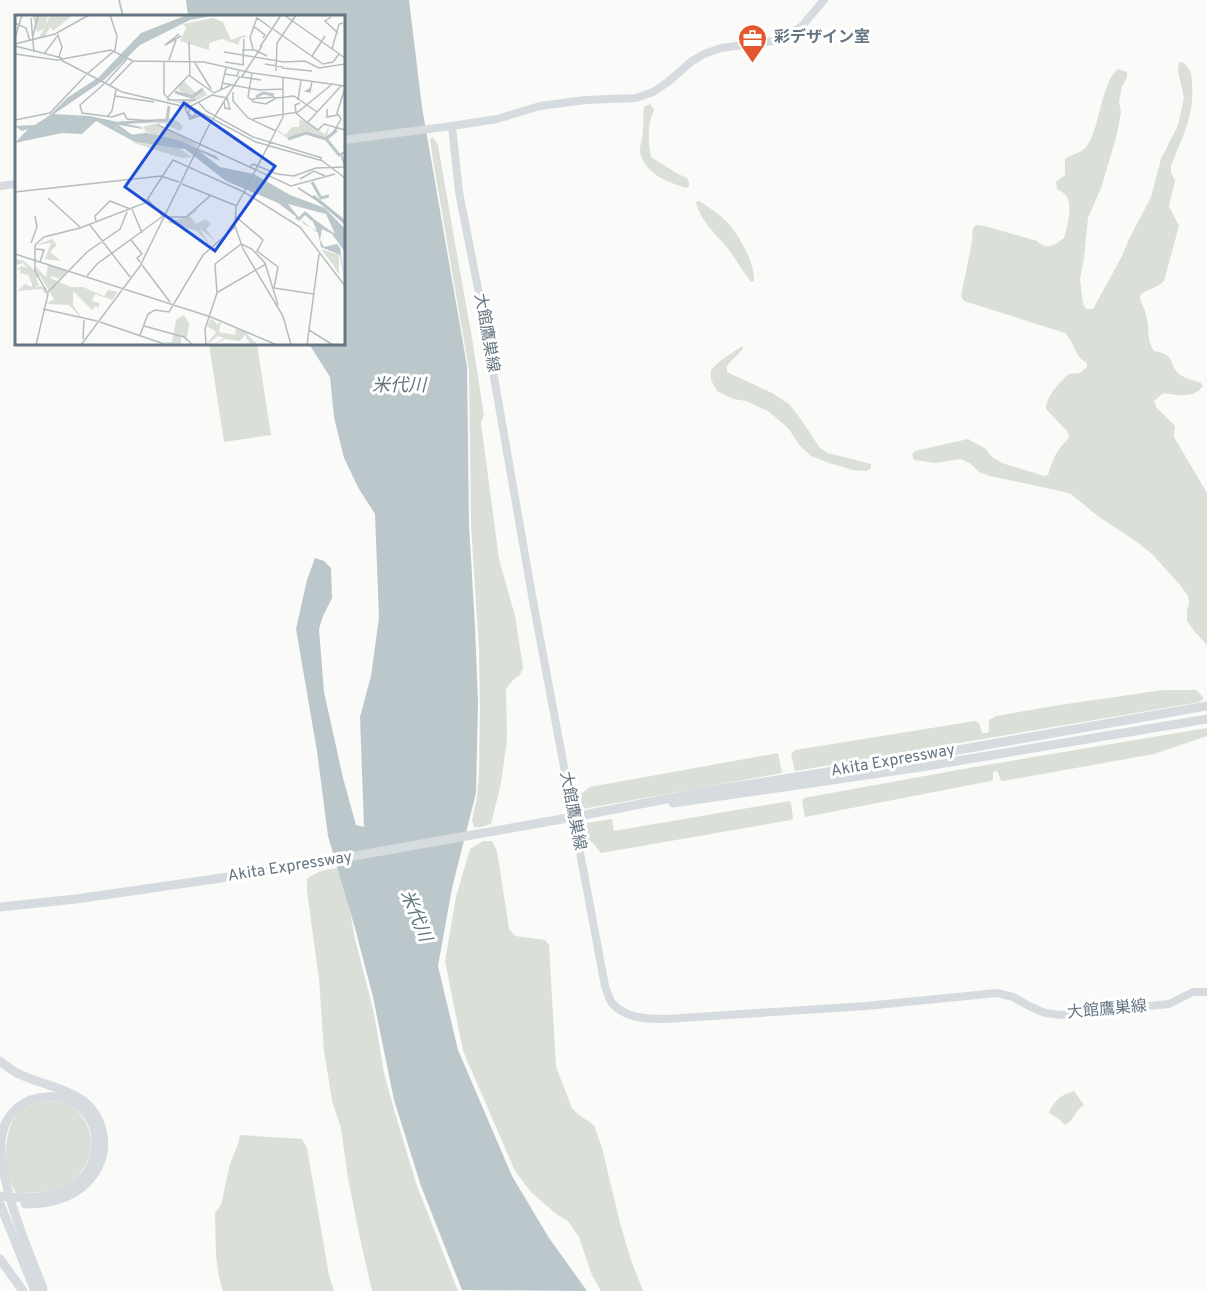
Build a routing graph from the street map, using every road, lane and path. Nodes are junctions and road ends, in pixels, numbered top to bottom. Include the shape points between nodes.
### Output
1 (824, 0) edge
2 (452, 126) junction
3 (345, 140) edge
4 (15, 184) edge
5 (0, 186) edge
6 (1207, 706) edge
7 (1207, 719) edge
8 (579, 816) junction
9 (1, 907) edge
10 (1207, 992) edge
11 (0, 1061) edge
12 (0, 1177) edge
13 (0, 1197) edge
14 (21, 1201) junction
15 (0, 1203) edge
16 (0, 1259) edge
17 (40, 1290) edge
18 (23, 1291) edge

1 - 2 main road via 802,26 788,35 704,54 653,92 636,98 540,106 497,119
2 - 3 main road
2 - 10 main road, 大館鷹巣線 via 459,192 543,658 602,974 611,1002 633,1017 666,1019 858,1007 997,993 1045,1013 1061,1015 1169,1004 1193,992
4 - 5 main road
6 - 8 highway, Akita Expressway
7 - 8 highway, Akita Expressway via 899,771
8 - 9 highway, Akita Expressway via 270,871
11 - 14 highway via 16,1073 61,1088 81,1100 95,1114 102,1134 100,1162 84,1185 60,1199 41,1204
12 - 17 highway
13 - 14 highway
14 - 15 highway
14 - 17 highway via 65,1191 80,1180 92,1163 96,1145 93,1127 83,1111 70,1101 53,1096 28,1100 14,1110 2,1132 8,1192
15 - 17 highway
16 - 18 highway

